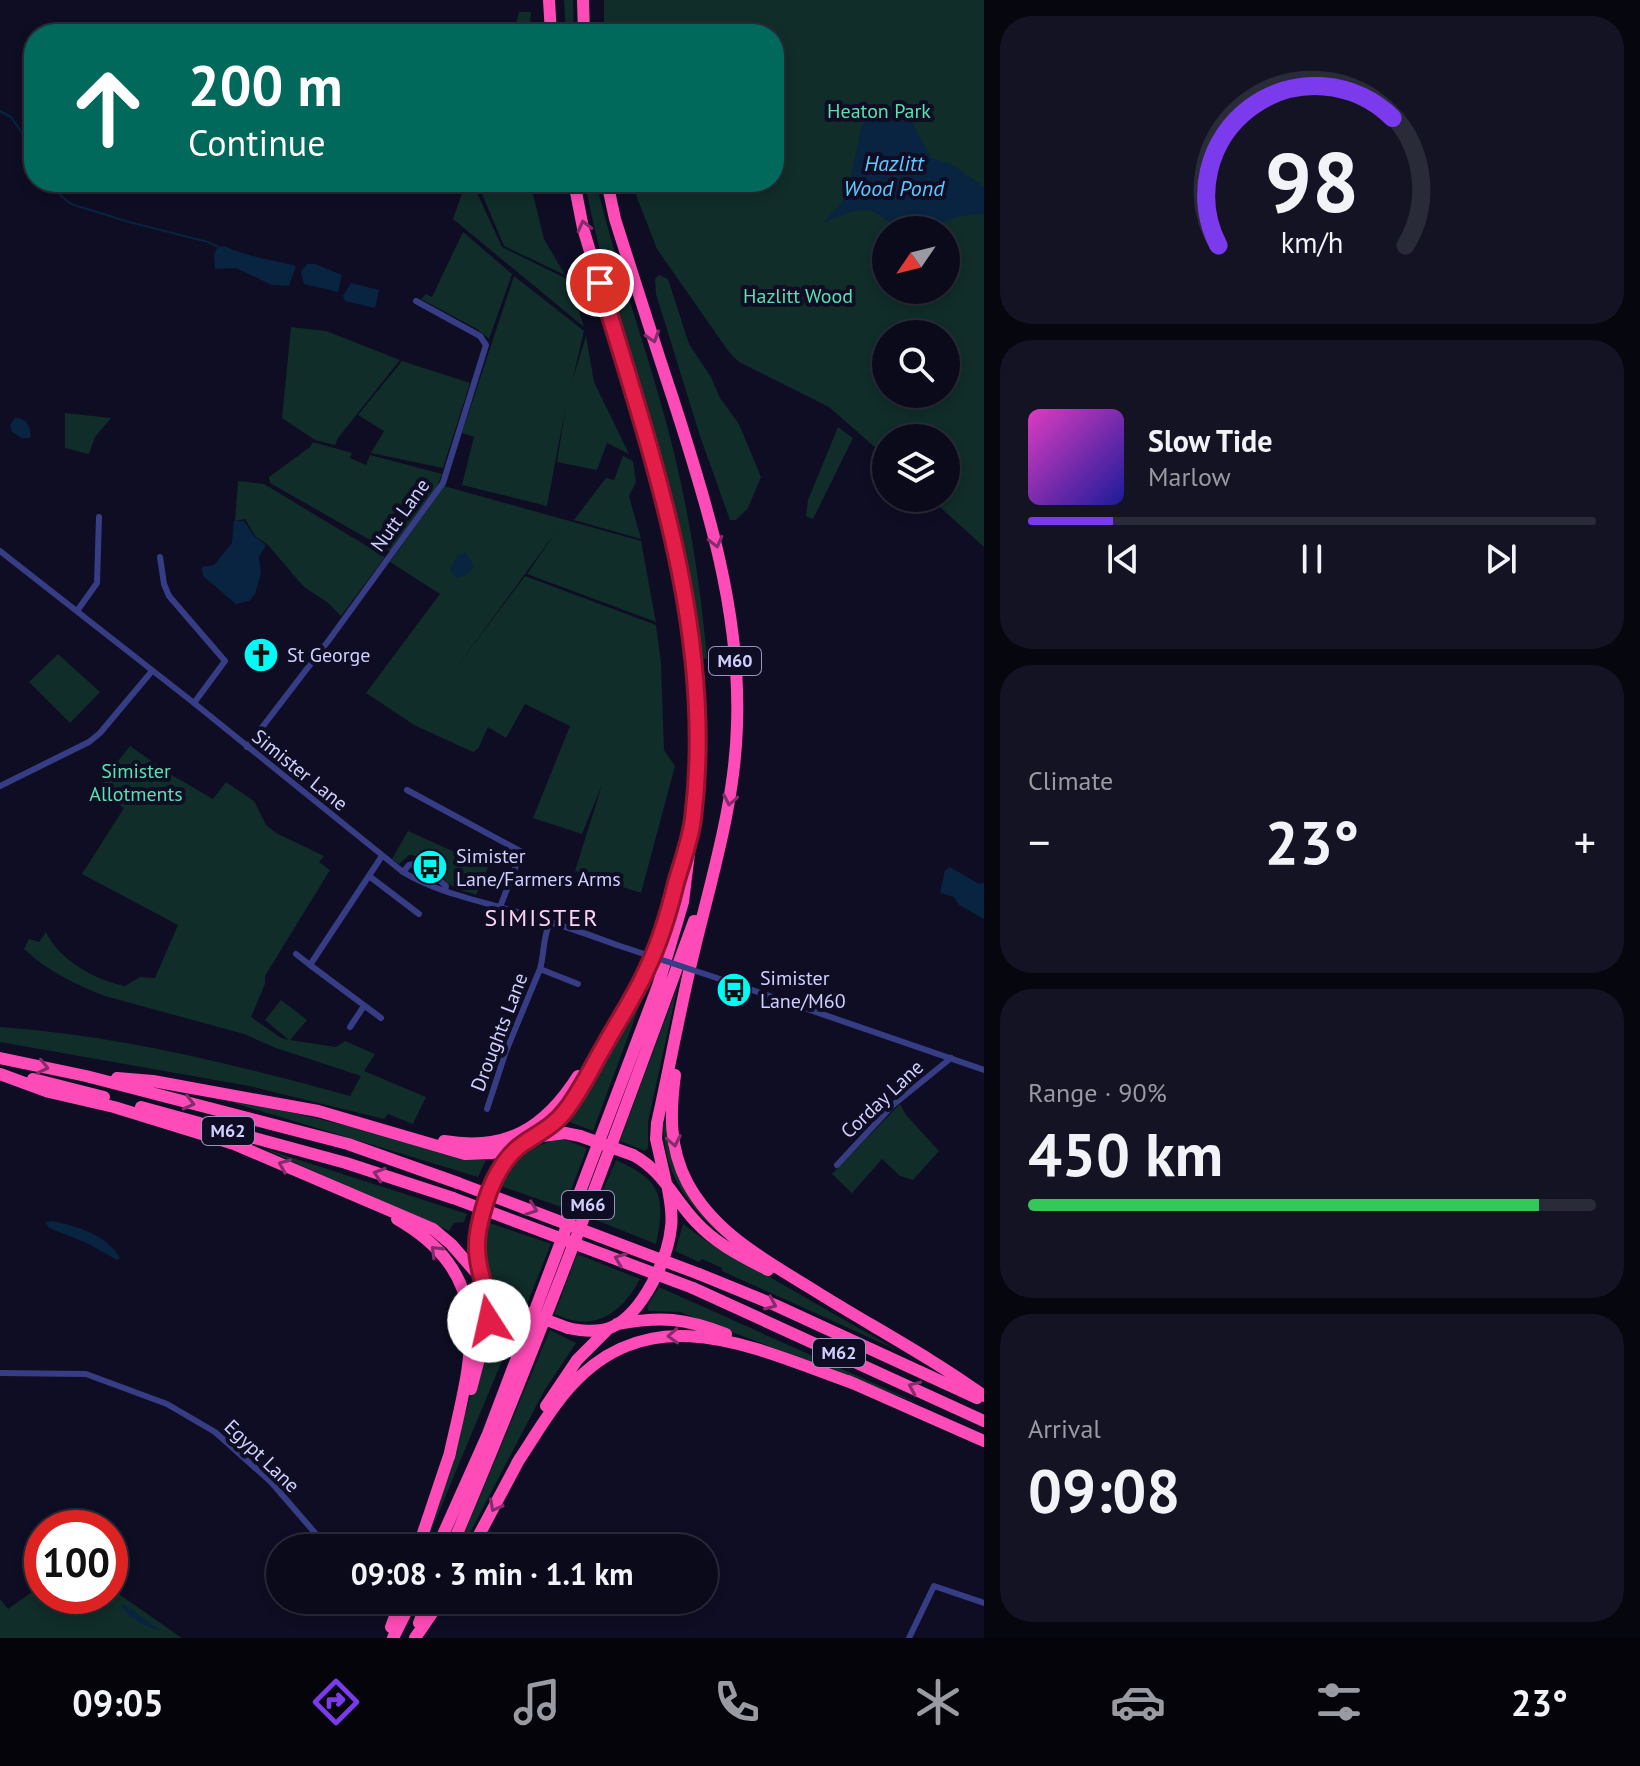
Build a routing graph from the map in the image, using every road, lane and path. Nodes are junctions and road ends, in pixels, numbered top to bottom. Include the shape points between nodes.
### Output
1 (549, 0) edge
2 (583, 0) edge
3 (550, 24) edge
4 (584, 24) edge
5 (576, 192) edge
6 (609, 192) edge
7 (416, 301) dead end
8 (99, 517) dead end
9 (0, 551) edge
10 (160, 557) dead end
11 (77, 611) junction
12 (152, 671) junction
13 (194, 703) junction
14 (247, 747) junction
15 (0, 786) edge
16 (407, 790) dead end
17 (693, 821) junction
18 (382, 856) junction
19 (717, 858) junction
20 (403, 872) junction
21 (369, 876) junction
22 (445, 891) junction
23 (683, 902) joint
24 (500, 907) junction
25 (419, 914) dead end
26 (550, 921) junction
27 (296, 954) dead end
28 (310, 965) junction
29 (540, 969) junction
30 (687, 980) junction
31 (578, 984) dead end
32 (628, 1004) junction
33 (364, 1006) junction
34 (381, 1018) dead end
35 (350, 1027) dead end
36 (0, 1058) edge
37 (951, 1058) junction
38 (984, 1070) edge
39 (0, 1073) edge
40 (86, 1076) junction
41 (487, 1109) dead end
42 (378, 1127) junction
43 (537, 1137) junction
44 (523, 1144) junction
45 (837, 1165) dead end
46 (667, 1184) junction
47 (352, 1194) junction
48 (481, 1279) junction
49 (849, 1312) junction
50 (613, 1326) junction
51 (0, 1373) edge
52 (855, 1384) junction
53 (984, 1399) edge
54 (984, 1421) edge
55 (984, 1441) edge
56 (449, 1457) junction
57 (517, 1463) junction
58 (316, 1534) edge
59 (423, 1534) edge
60 (443, 1534) edge
61 (457, 1534) edge
62 (479, 1534) edge
63 (984, 1603) edge
64 (397, 1614) edge
65 (404, 1614) edge
66 (423, 1614) edge
67 (431, 1614) edge
68 (910, 1634) edge
69 (390, 1638) edge
70 (414, 1638) edge
71 (921, 1638) edge

1 - 3 highway
2 - 4 highway
17 -> 5 highway, M60 via 699,724 683,581
6 -> 19 highway, M60 via 695,467 731,614 736,752
7 - 14 street, Nutt Lane via 480,336 486,345 443,483
8 - 11 street via 97,583
9 - 11 street, Simister Lane
10 - 13 street via 169,596 225,661
11 - 12 street, Simister Lane
12 - 13 street, Simister Lane
12 - 15 street via 89,742
13 - 14 street, Simister Lane
14 - 18 street, Simister Lane
16 - 24 street via 520,851
17 - 23 highway, M60
17 - 32 highway via 659,941
18 - 20 street, Simister Lane
18 - 21 street
19 - 30 highway
19 - 61 highway, M66 via 595,1189
20 - 22 street, Simister Lane
20 - 22 street via 420,863 446,886
21 - 25 street
21 - 28 street
22 - 24 street, Simister Lane
23 - 60 highway, M66 via 658,986 586,1180 488,1434
24 - 26 street, Simister Lane
26 - 29 street, Droughts Lane
26 - 37 street, Simister Lane, bridge
27 - 28 street
28 - 33 street
29 - 31 street
29 - 41 street, Droughts Lane
30 - 46 highway via 657,1123
30 -> 49 highway via 670,1112 686,1181 728,1233
32 - 42 highway via 554,1110 522,1133 471,1145
32 - 43 highway via 572,1102
33 - 34 street
33 - 35 street
36 -> 40 highway, M62
37 - 38 street, Simister Lane
37 - 45 street, Corday Lane via 893,1105
47 -> 39 highway via 234,1144
54 -> 39 highway, M62, bridge via 693,1288 453,1198 346,1163
40 - 42 highway via 167,1083
40 -> 53 highway, M62, bridge via 348,1144 458,1183 775,1305
42 - 44 highway via 465,1154
43 - 44 highway
43 - 46 highway, bridge via 565,1133 633,1155
44 - 48 highway via 500,1169 482,1216 477,1242
46 - 49 highway via 695,1221 732,1251
46 - 50 highway via 672,1209 669,1241 646,1294
47 - 48 highway via 433,1229
56 -> 47 highway via 472,1337 462,1288 446,1261 419,1235
48 - 50 highway, bridge via 496,1298 568,1328 594,1331
48 - 56 highway via 488,1331
49 - 53 highway via 946,1368
50 - 52 highway via 659,1318 685,1320
50 - 57 highway via 564,1378
51 - 58 street, Egypt Lane via 86,1374 167,1404 215,1432 271,1482
52 - 55 highway
52 -> 57 highway via 710,1337 651,1338 619,1349 585,1372
56 - 59 highway
57 -> 62 highway
63 - 68 street via 934,1586
64 - 69 highway
65 - 69 highway
66 - 70 highway
67 - 70 highway
68 - 71 street

